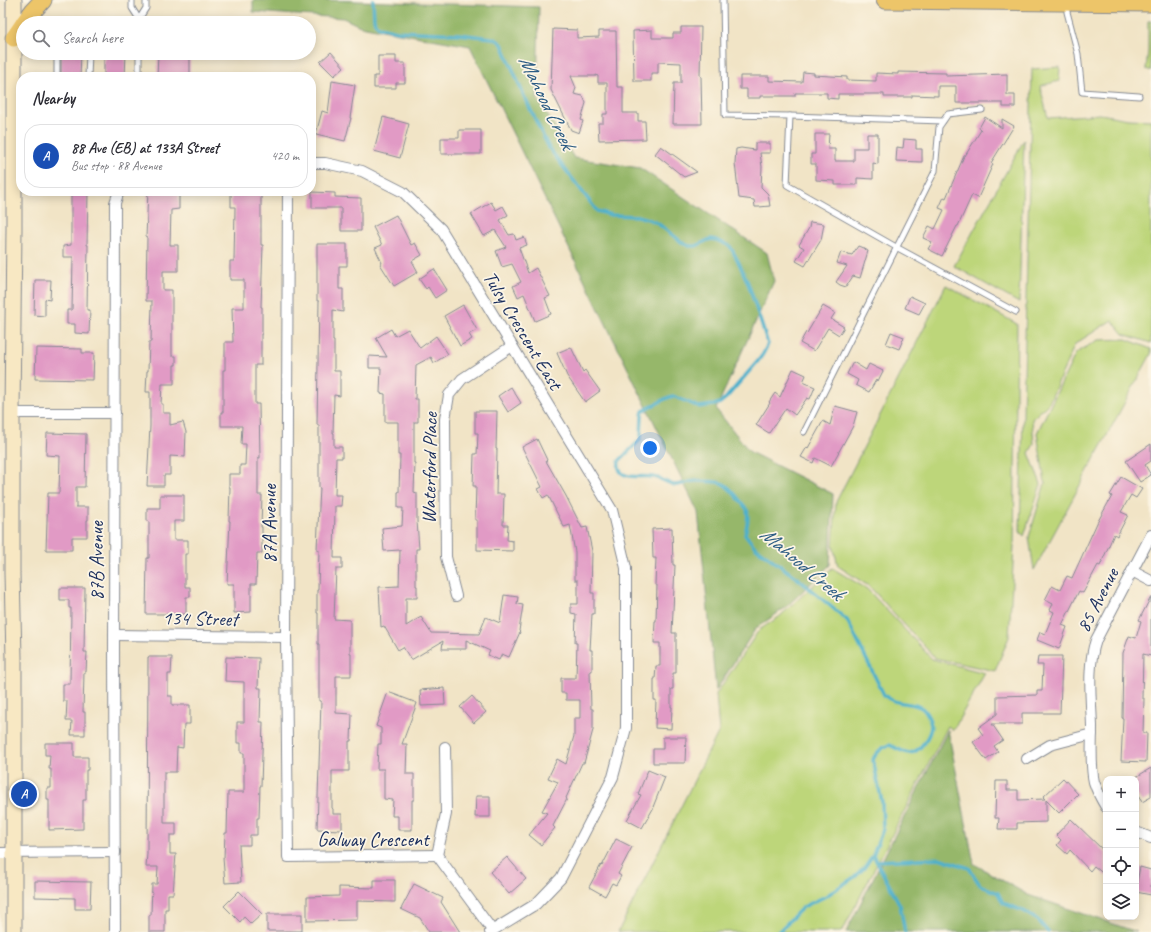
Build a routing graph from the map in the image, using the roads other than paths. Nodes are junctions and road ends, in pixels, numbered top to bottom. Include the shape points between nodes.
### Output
1 (14, 0) edge
2 (43, 0) edge
3 (132, 0) edge
4 (146, 0) edge
5 (722, 0) edge
6 (885, 0) edge
7 (1067, 3) junction
8 (1151, 3) edge
9 (18, 16) edge
10 (29, 16) edge
11 (136, 16) edge
12 (142, 16) edge
13 (19, 60) edge
14 (57, 60) edge
15 (89, 60) edge
16 (139, 60) edge
17 (19, 72) edge
18 (57, 72) edge
19 (88, 72) edge
20 (139, 72) edge
21 (1139, 96) dead end
22 (982, 110) dead end
23 (790, 116) junction
24 (943, 121) junction
25 (316, 163) edge
26 (16, 170) edge
27 (118, 196) edge
28 (288, 196) edge
29 (896, 247) junction
30 (1016, 312) dead end
31 (512, 346) junction
32 (12, 413) junction
33 (115, 414) junction
34 (804, 432) dead end
35 (1151, 535) edge
36 (1132, 571) junction
37 (1151, 581) edge
38 (456, 596) dead end
39 (114, 636) junction
40 (286, 637) junction
41 (1092, 734) junction
42 (446, 747) dead end
43 (1027, 759) dead end
44 (1103, 802) edge
45 (1139, 833) edge
46 (1151, 838) edge
47 (115, 852) junction
48 (7, 853) edge
49 (437, 855) junction
50 (288, 857) joint
51 (491, 931) edge
52 (14, 932) edge
53 (115, 932) edge

1 - 9 main road
2 - 10 main road
3 - 11 lane via 132,8
4 - 12 lane via 146,8
5 - 23 lane via 725,115
6 - 7 main road
7 - 8 main road
7 - 21 lane via 1078,54 1082,92
13 - 17 main road
14 - 18 lane
15 - 19 lane
16 - 20 lane
22 - 24 lane via 948,114
23 - 24 lane
23 - 29 lane via 787,185
24 - 29 lane via 939,127 935,171
25 - 31 street, Tulsy Crescent East via 362,171 402,192 441,229
26 - 32 main road
27 - 33 street, 87B Avenue
28 - 40 street, 87A Avenue
29 - 30 lane
29 - 34 lane
31 - 38 street, Waterford Place via 462,378 449,395 444,420 446,557
31 - 51 street, Tulsy Crescent East via 612,510 626,568 626,728 613,777 561,878 536,904
32 - 33 street
32 - 48 main road via 14,658
33 - 39 street, 87B Avenue
35 - 36 street, 85 Avenue
36 - 37 street
36 - 41 street, 85 Avenue via 1093,649
39 - 40 street, 134 Street
39 - 47 street, 87B Avenue
40 - 50 street, 87A Avenue
41 - 43 street via 1050,745
41 - 44 street, 85 Avenue via 1094,781
42 - 49 street via 446,814
45 - 46 street
47 - 48 street
47 - 53 street, 87B Avenue
48 - 52 main road
49 - 50 street, Galway Crescent
49 - 51 street, Galway Crescent

